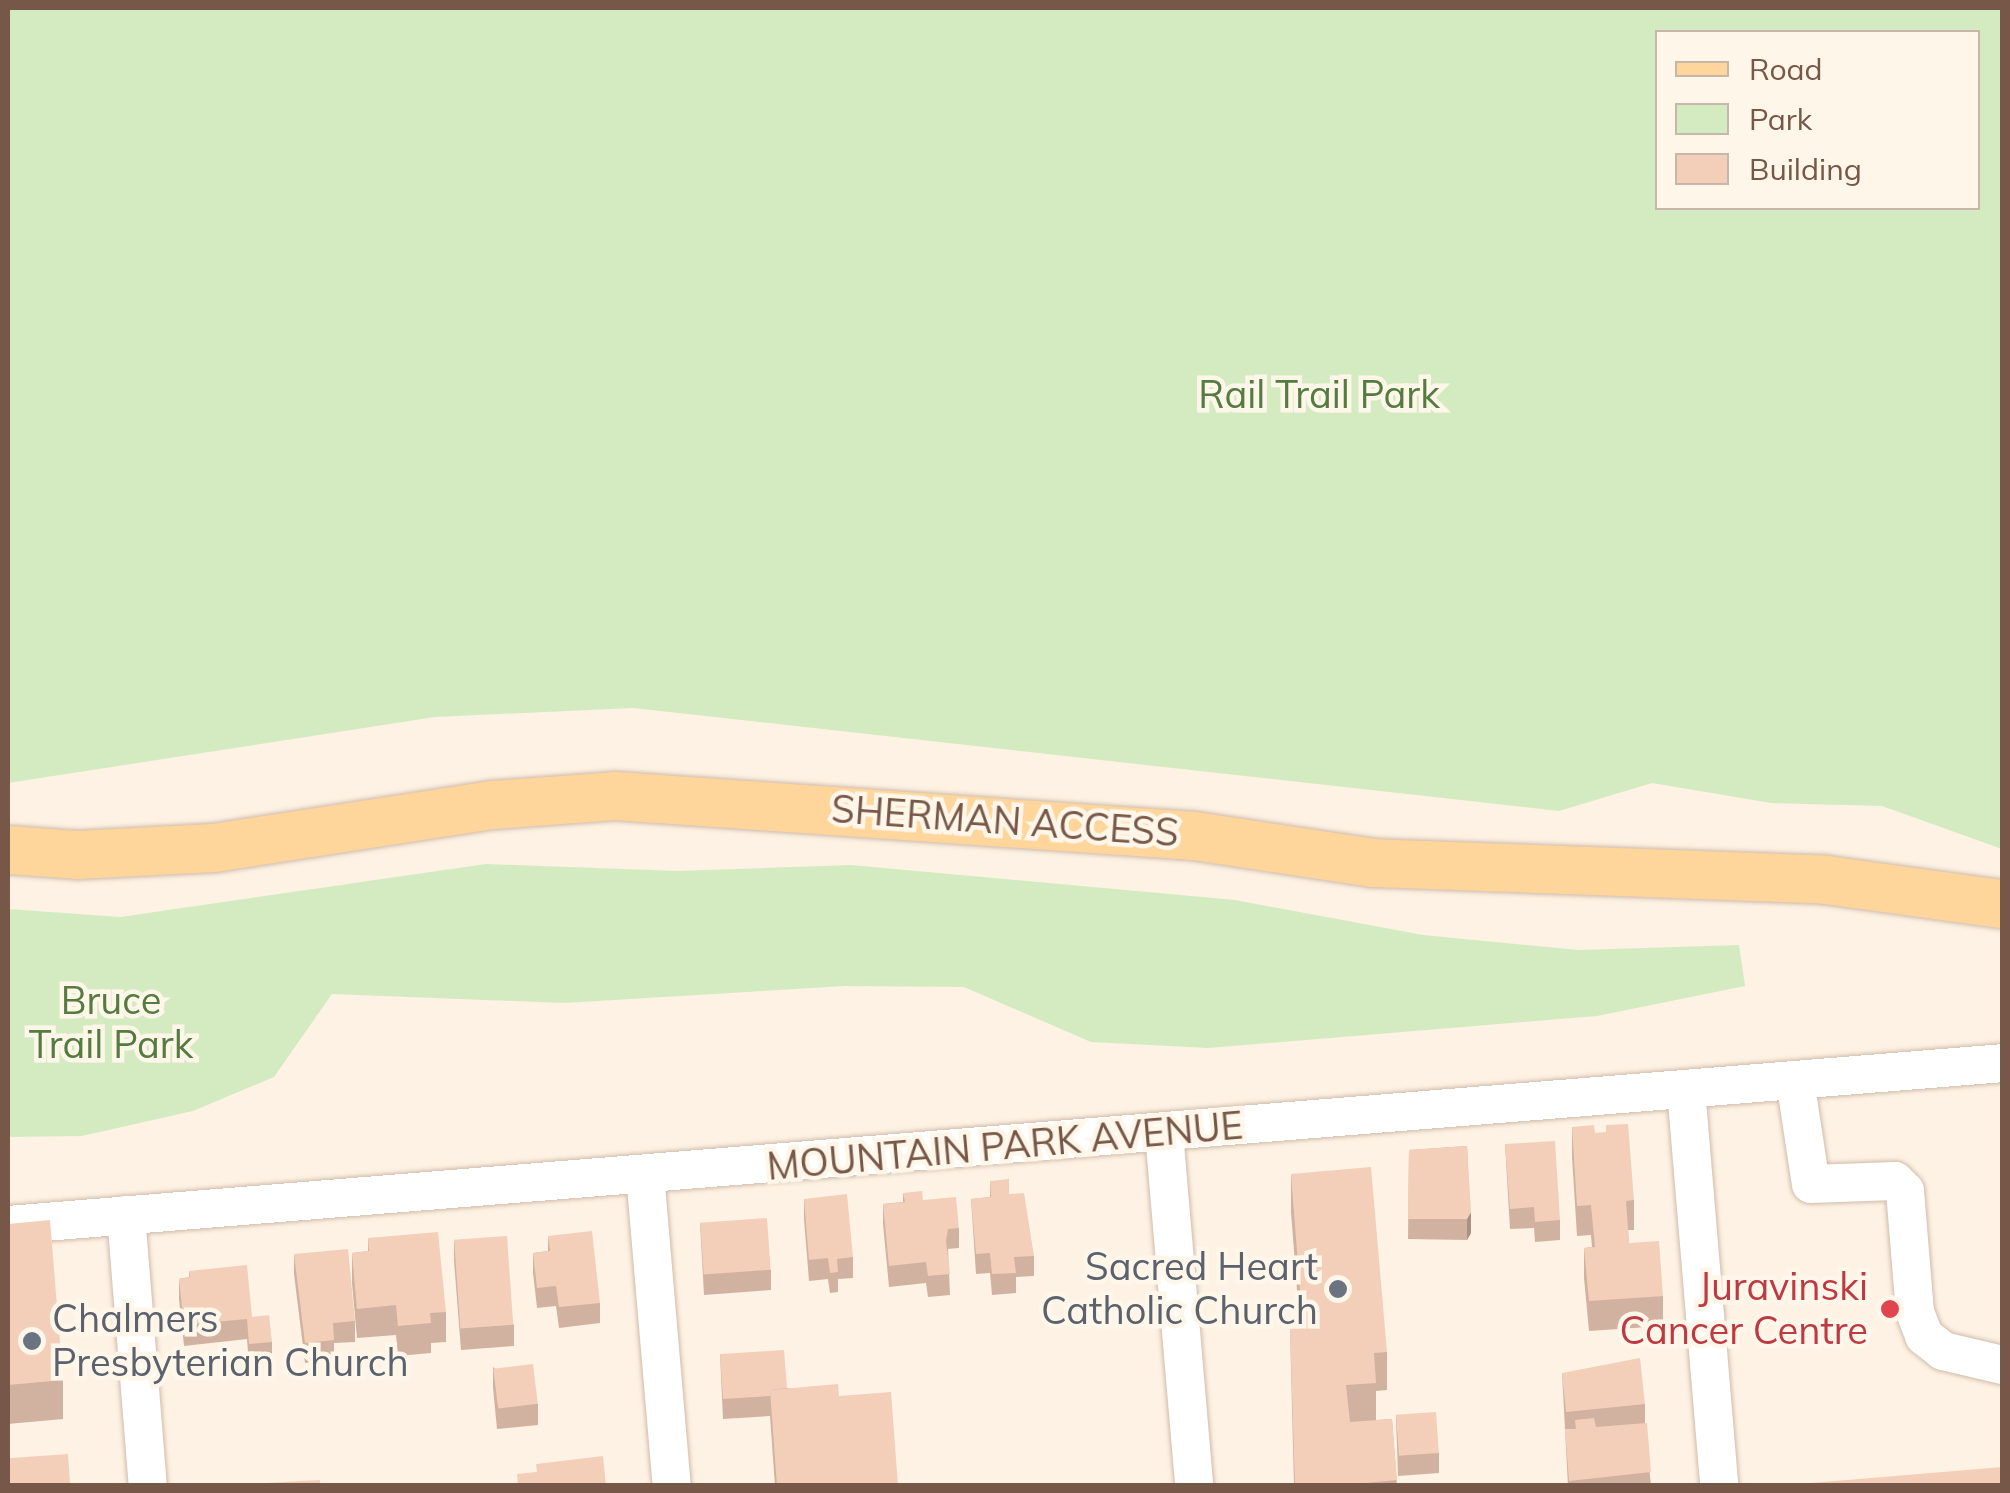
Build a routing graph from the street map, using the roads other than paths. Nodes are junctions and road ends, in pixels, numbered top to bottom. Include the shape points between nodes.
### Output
1 (8, 850) edge
2 (2002, 904) edge
3 (2002, 1062) edge
4 (1795, 1080) junction
5 (1686, 1089) junction
6 (1164, 1133) junction
7 (645, 1174) junction
8 (126, 1215) junction
9 (8, 1225) edge
10 (2002, 1365) edge
11 (148, 1486) edge
12 (672, 1486) edge
13 (1194, 1486) edge
14 (1718, 1486) edge

1 - 2 main road, SHERMAN ACCESS via 77,855 214,848 492,805 615,796 1196,836 1373,862 1826,880
3 - 4 street, MOUNTAIN PARK AVENUE
4 - 5 street, MOUNTAIN PARK AVENUE
4 - 10 street via 1811,1184 1895,1182 1905,1190 1915,1312 1924,1336 1943,1351
5 - 6 street, MOUNTAIN PARK AVENUE
5 - 14 street
6 - 7 street, MOUNTAIN PARK AVENUE
6 - 13 street
7 - 8 street, MOUNTAIN PARK AVENUE
7 - 12 street
8 - 9 street, MOUNTAIN PARK AVENUE
8 - 11 street

